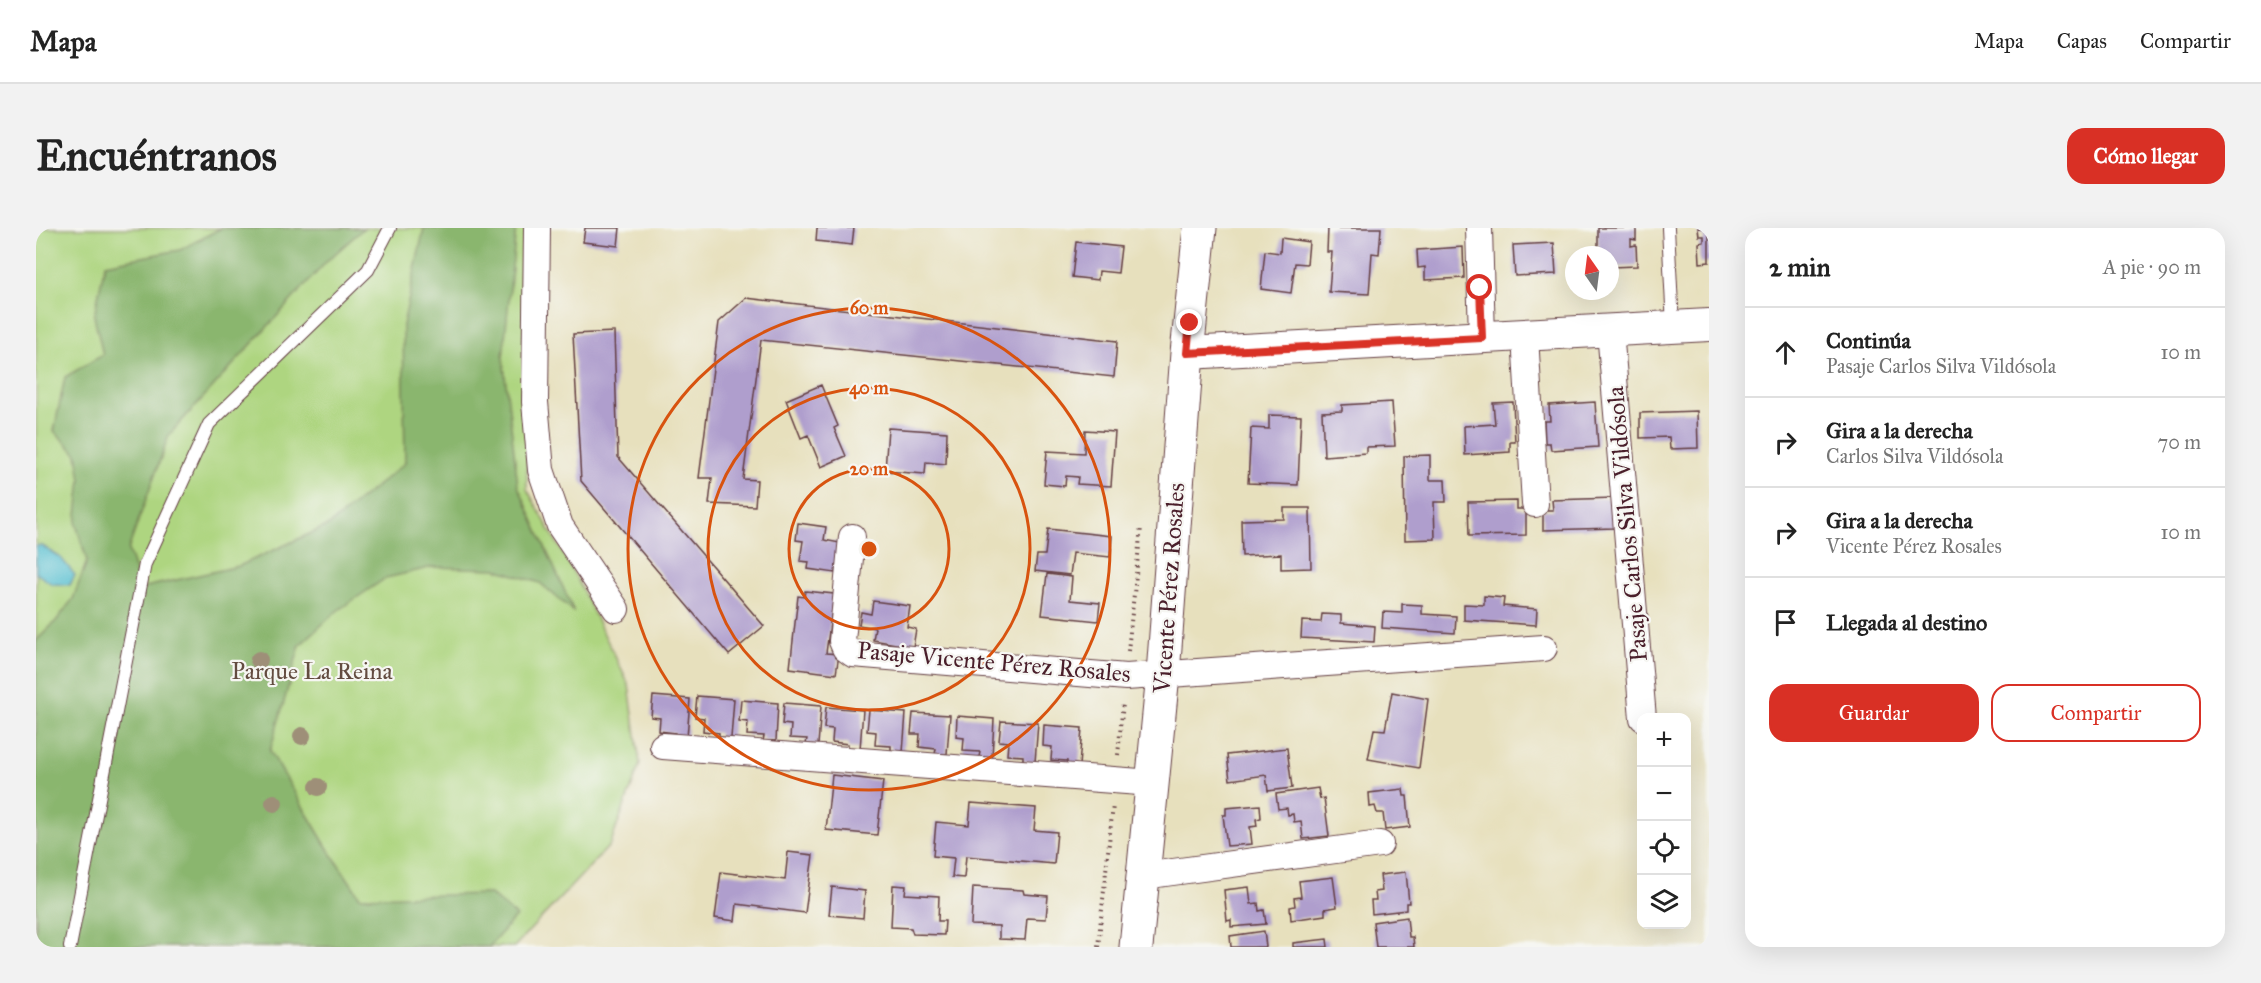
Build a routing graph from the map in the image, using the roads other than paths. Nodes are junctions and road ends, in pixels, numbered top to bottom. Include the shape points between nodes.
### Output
1 (390, 228) edge
2 (537, 228) edge
3 (1200, 228) edge
4 (1479, 228) edge
5 (1668, 228) edge
6 (1709, 325) edge
7 (1673, 327) junction
8 (1610, 331) junction
9 (1525, 336) junction
10 (1482, 338) junction
11 (1187, 353) junction
12 (1535, 504) dead end
13 (852, 537) dead end
14 (616, 609) dead end
15 (1544, 648) dead end
16 (1163, 674) junction
17 (1643, 713) edge
18 (663, 746) dead end
19 (1153, 783) junction
20 (1380, 844) dead end
21 (1143, 876) junction
22 (70, 947) edge
23 (1136, 947) edge

1 - 22 lane via 368,270 209,424 145,564
2 - 14 street via 535,402 541,470 560,526
3 - 11 main road, Vicente Pérez Rosales
4 - 10 street
5 - 7 lane
6 - 7 street
7 - 8 street
8 - 9 street
8 - 17 street, Pasaje Carlos Silva Vildósola
9 - 10 street
9 - 12 street
10 - 11 street
11 - 16 main road, Vicente Pérez Rosales
13 - 16 street, Pasaje Vicente Pérez Rosales via 842,641 853,654 1126,677
15 - 16 street, Pasaje Vicente Pérez Rosales
16 - 19 main road, Vicente Pérez Rosales
18 - 19 street
19 - 21 main road, Vicente Pérez Rosales
20 - 21 street
21 - 23 main road, Vicente Pérez Rosales

